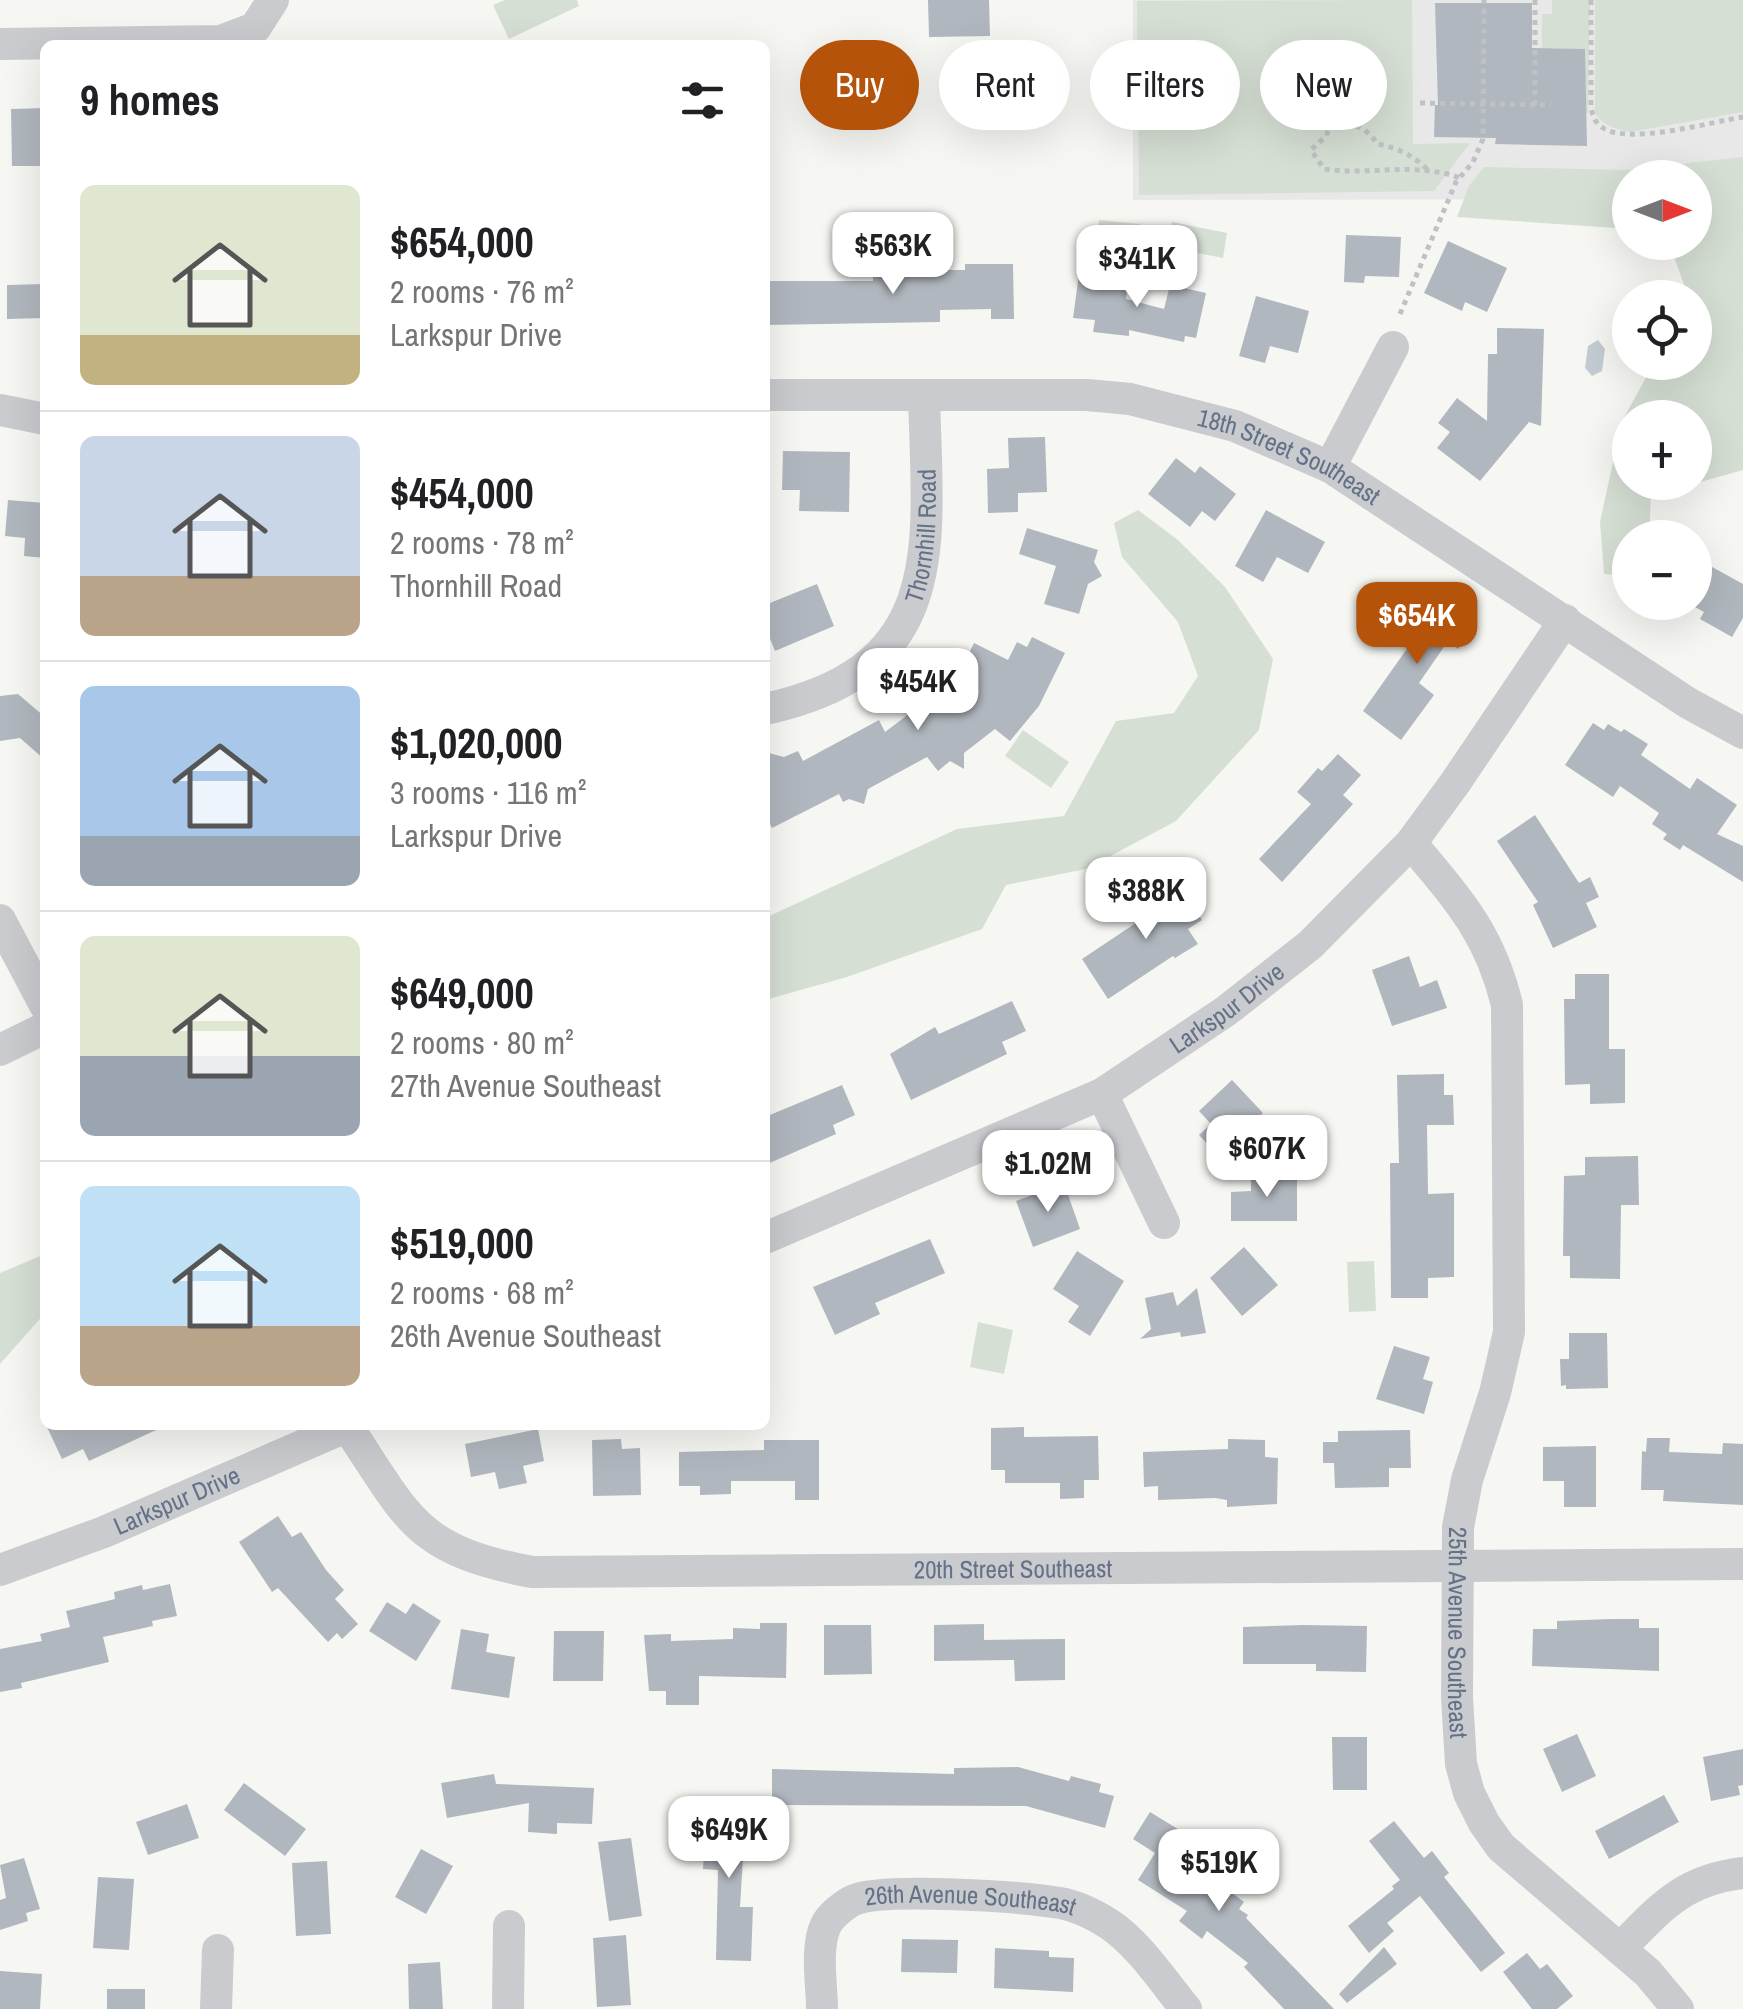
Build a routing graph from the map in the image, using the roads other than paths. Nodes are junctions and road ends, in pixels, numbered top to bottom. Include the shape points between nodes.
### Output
1 (268, 10) edge
2 (225, 40) edge
3 (40, 43) edge
4 (0, 44) edge
5 (1393, 346) dead end
6 (770, 395) edge
7 (924, 396) junction
8 (0, 410) edge
9 (40, 418) edge
10 (1330, 467) junction
11 (1565, 620) junction
12 (770, 707) edge
13 (1743, 733) edge
14 (1411, 843) junction
15 (0, 920) edge
16 (40, 996) edge
17 (40, 1030) edge
18 (0, 1050) edge
19 (1102, 1094) junction
20 (1164, 1223) dead end
21 (770, 1236) edge
22 (339, 1430) edge
23 (351, 1430) edge
24 (1743, 1564) edge
25 (1458, 1566) junction
26 (0, 1570) edge
27 (1743, 1873) edge
28 (509, 1926) dead end
29 (1620, 1949) junction
30 (218, 1950) dead end
31 (216, 2009) edge
32 (508, 2009) edge
33 (822, 2009) edge
34 (1186, 2009) edge
35 (1678, 2009) edge

1 - 2 street via 255,28
3 - 4 street
5 - 10 street
6 - 7 street, 18th Street Southeast
7 - 10 street, 18th Street Southeast via 1130,399 1235,426
7 - 12 street, Thornhill Road via 927,538 912,608 877,659 828,690
8 - 9 street
10 - 11 street, 18th Street Southeast
11 - 13 street, 18th Street Southeast
11 - 14 street, Larkspur Drive
14 - 19 street, Larkspur Drive via 1310,944 1191,1037
14 - 25 street, 25th Avenue Southeast via 1472,916 1500,973 1507,1005 1509,1332 1462,1498
15 - 16 street
17 - 18 street
19 - 20 street
19 - 21 street, Larkspur Drive
22 - 26 street, Larkspur Drive
23 - 25 street, 20th Street Southeast via 406,1515 429,1536 483,1562 532,1572
24 - 25 street, 20th Street Southeast
25 - 29 street, 25th Avenue Southeast via 1458,1731 1469,1793 1501,1847
27 - 29 street via 1682,1891
28 - 32 street
29 - 35 street, 25th Avenue Southeast
30 - 31 street
33 - 34 street, 26th Avenue Southeast via 821,1946 837,1912 854,1900 936,1894 1061,1903 1110,1925

